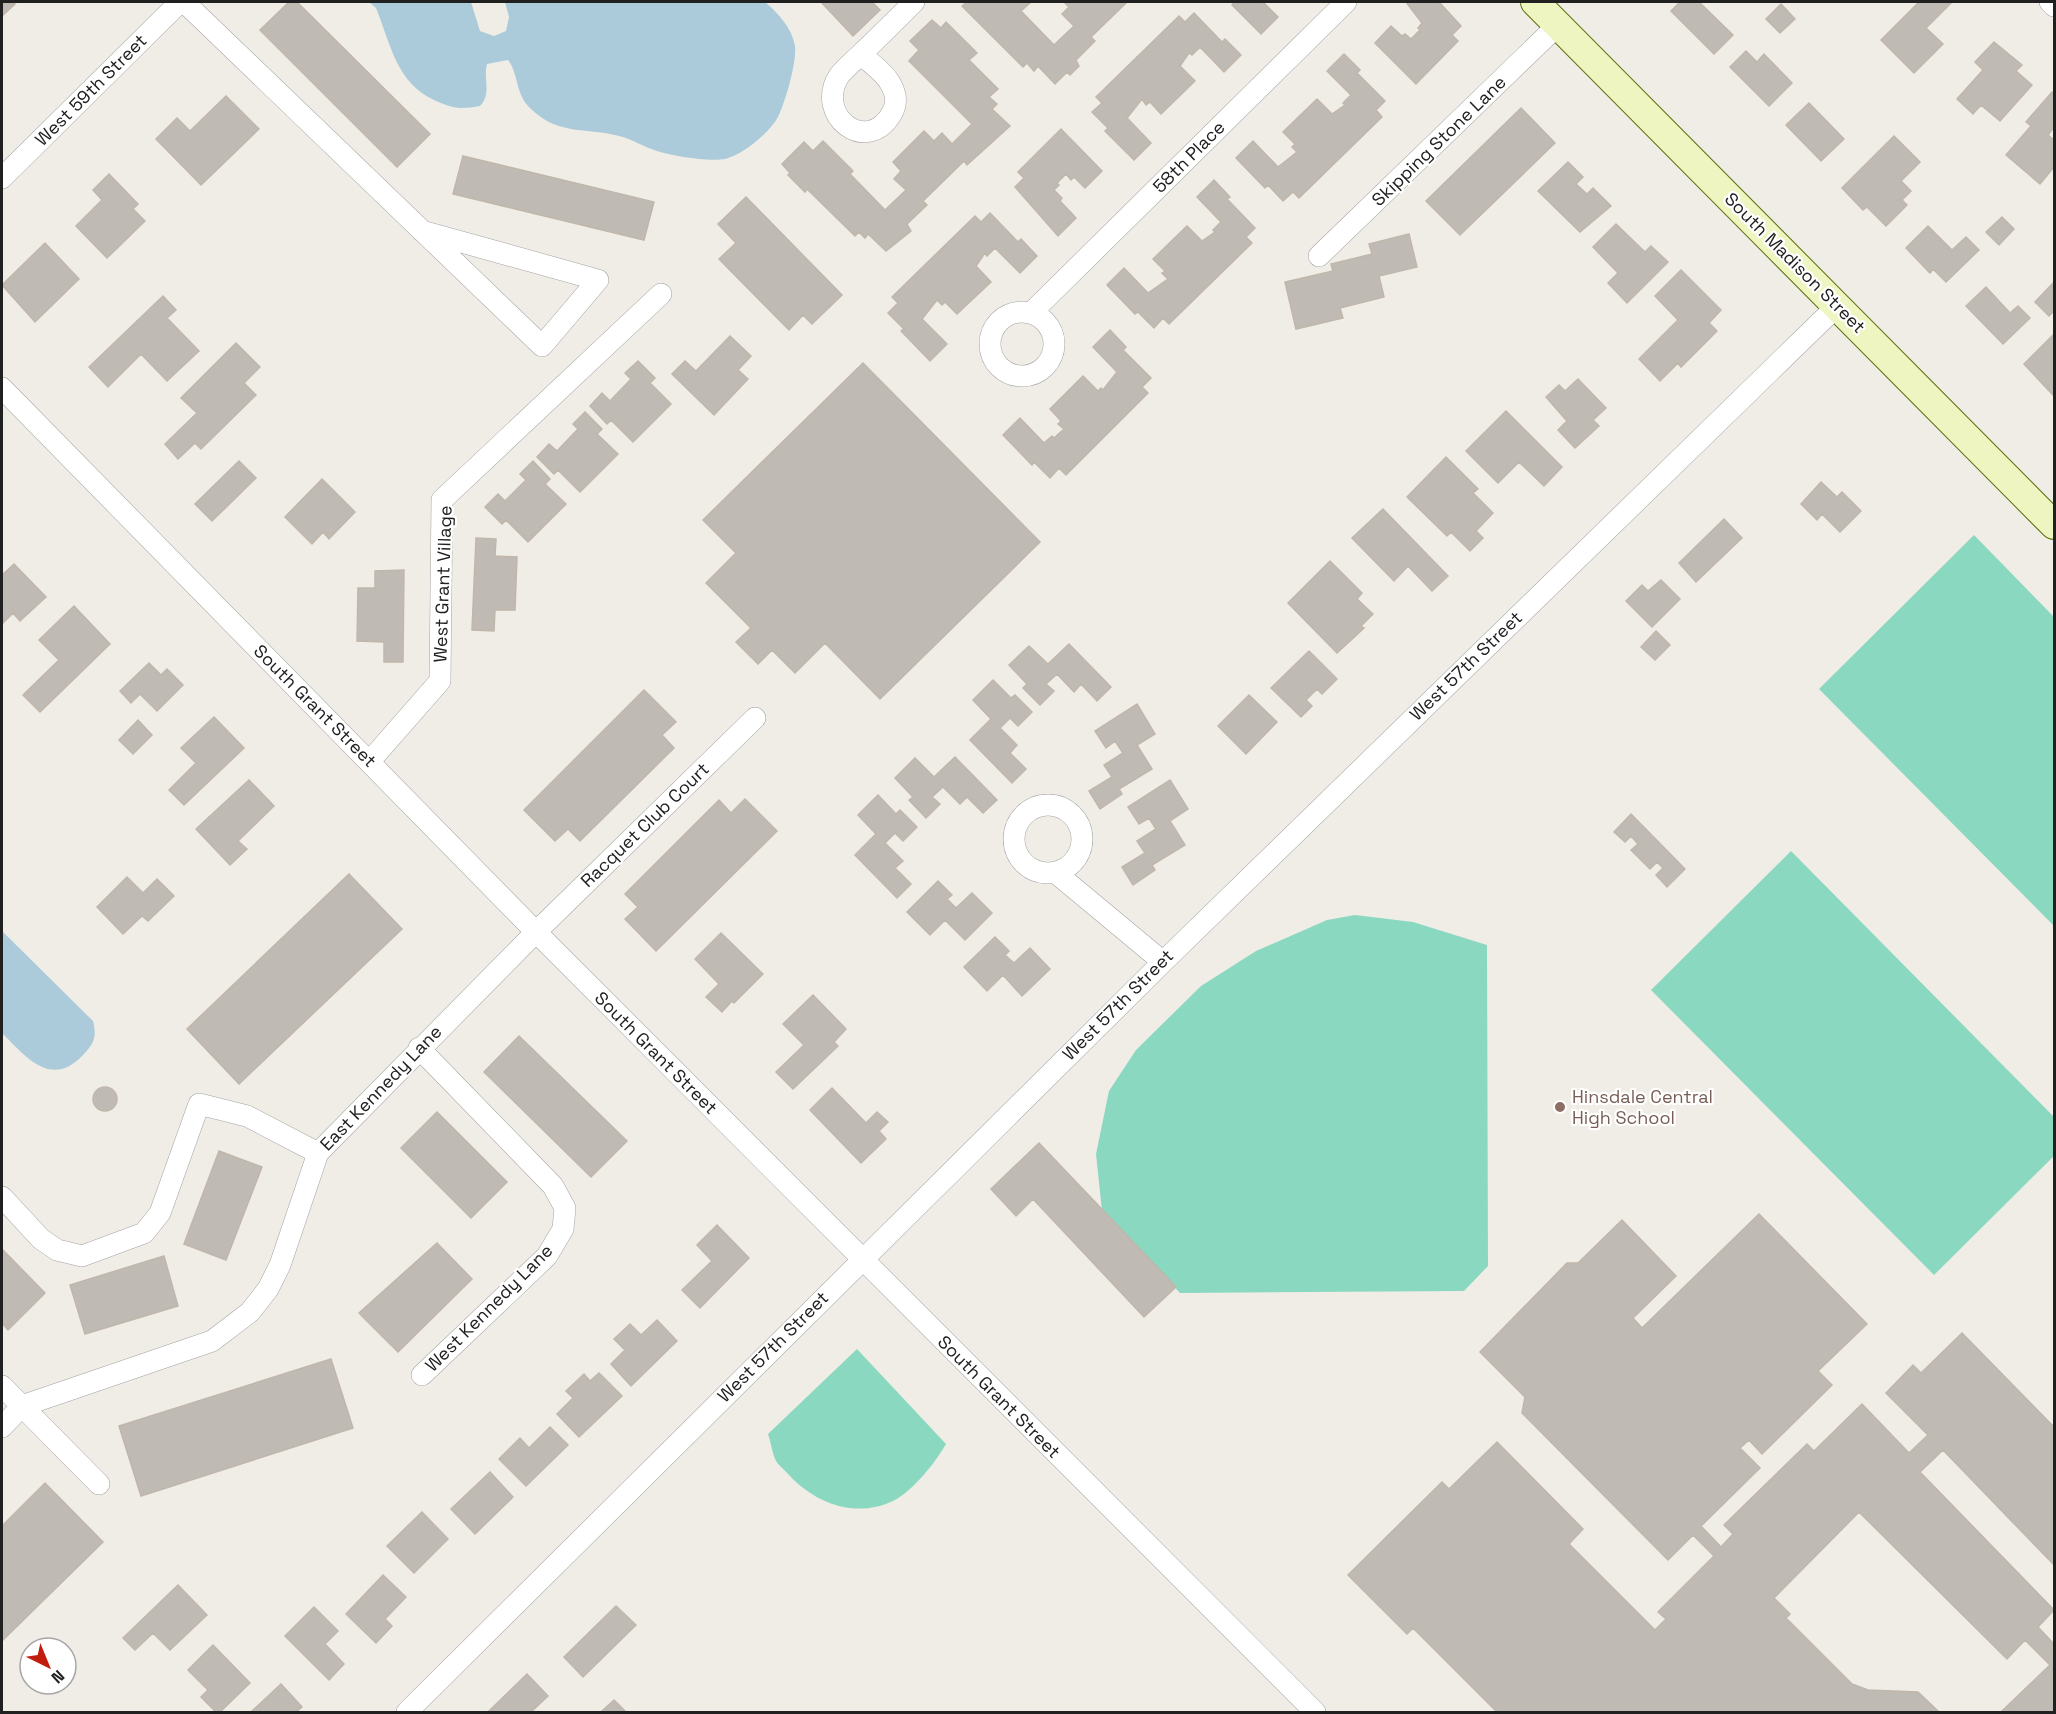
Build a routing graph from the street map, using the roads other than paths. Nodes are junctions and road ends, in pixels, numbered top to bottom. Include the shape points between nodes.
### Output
1 (182, 2) edge
2 (914, 2) edge
3 (1346, 2) edge
4 (1535, 2) edge
5 (2050, 2) edge
6 (2055, 6) edge
7 (1558, 25) junction
8 (861, 54) dead end
9 (2, 178) edge
10 (422, 231) junction
11 (1319, 256) dead end
12 (661, 294) dead end
13 (1837, 306) junction
14 (1032, 312) dead end
15 (2, 388) edge
16 (2055, 525) edge
17 (755, 718) dead end
18 (370, 761) junction
19 (1056, 873) dead end
20 (536, 932) junction
21 (1163, 962) junction
22 (419, 1048) junction
23 (318, 1153) junction
24 (2, 1197) edge
25 (861, 1259) junction
26 (422, 1375) dead end
27 (2, 1386) edge
28 (22, 1406) junction
29 (2, 1427) edge
30 (99, 1484) dead end
31 (407, 1713) edge
32 (1315, 1713) edge

1 - 9 street, West 59th Street
1 - 10 street
2 - 8 street
3 - 14 street, 58th Place
4 - 7 street, South Madison Street
5 - 6 street
7 - 11 street, Skipping Stone Lane
7 - 13 street, South Madison Street
10 - 10 street via 542,346 598,280 439,236
12 - 18 street, West Grant Village via 442,500 440,681
13 - 16 street, South Madison Street
13 - 21 street, West 57th Street
15 - 18 street, South Grant Street
17 - 20 street, Racquet Club Court
18 - 20 street, South Grant Street
19 - 21 street
20 - 22 street, East Kennedy Lane
20 - 25 street, South Grant Street
21 - 25 street, West 57th Street
22 - 23 street, East Kennedy Lane
22 - 26 street, West Kennedy Lane via 553,1186 565,1208 563,1229 547,1256
23 - 24 street via 246,1116 199,1104 160,1213 144,1233 82,1256 57,1250 41,1239
23 - 28 street, East Kennedy Lane via 280,1265 250,1312 213,1341
25 - 31 street, West 57th Street
25 - 32 street, South Grant Street
27 - 28 street
28 - 29 street, East Kennedy Lane
28 - 30 street

